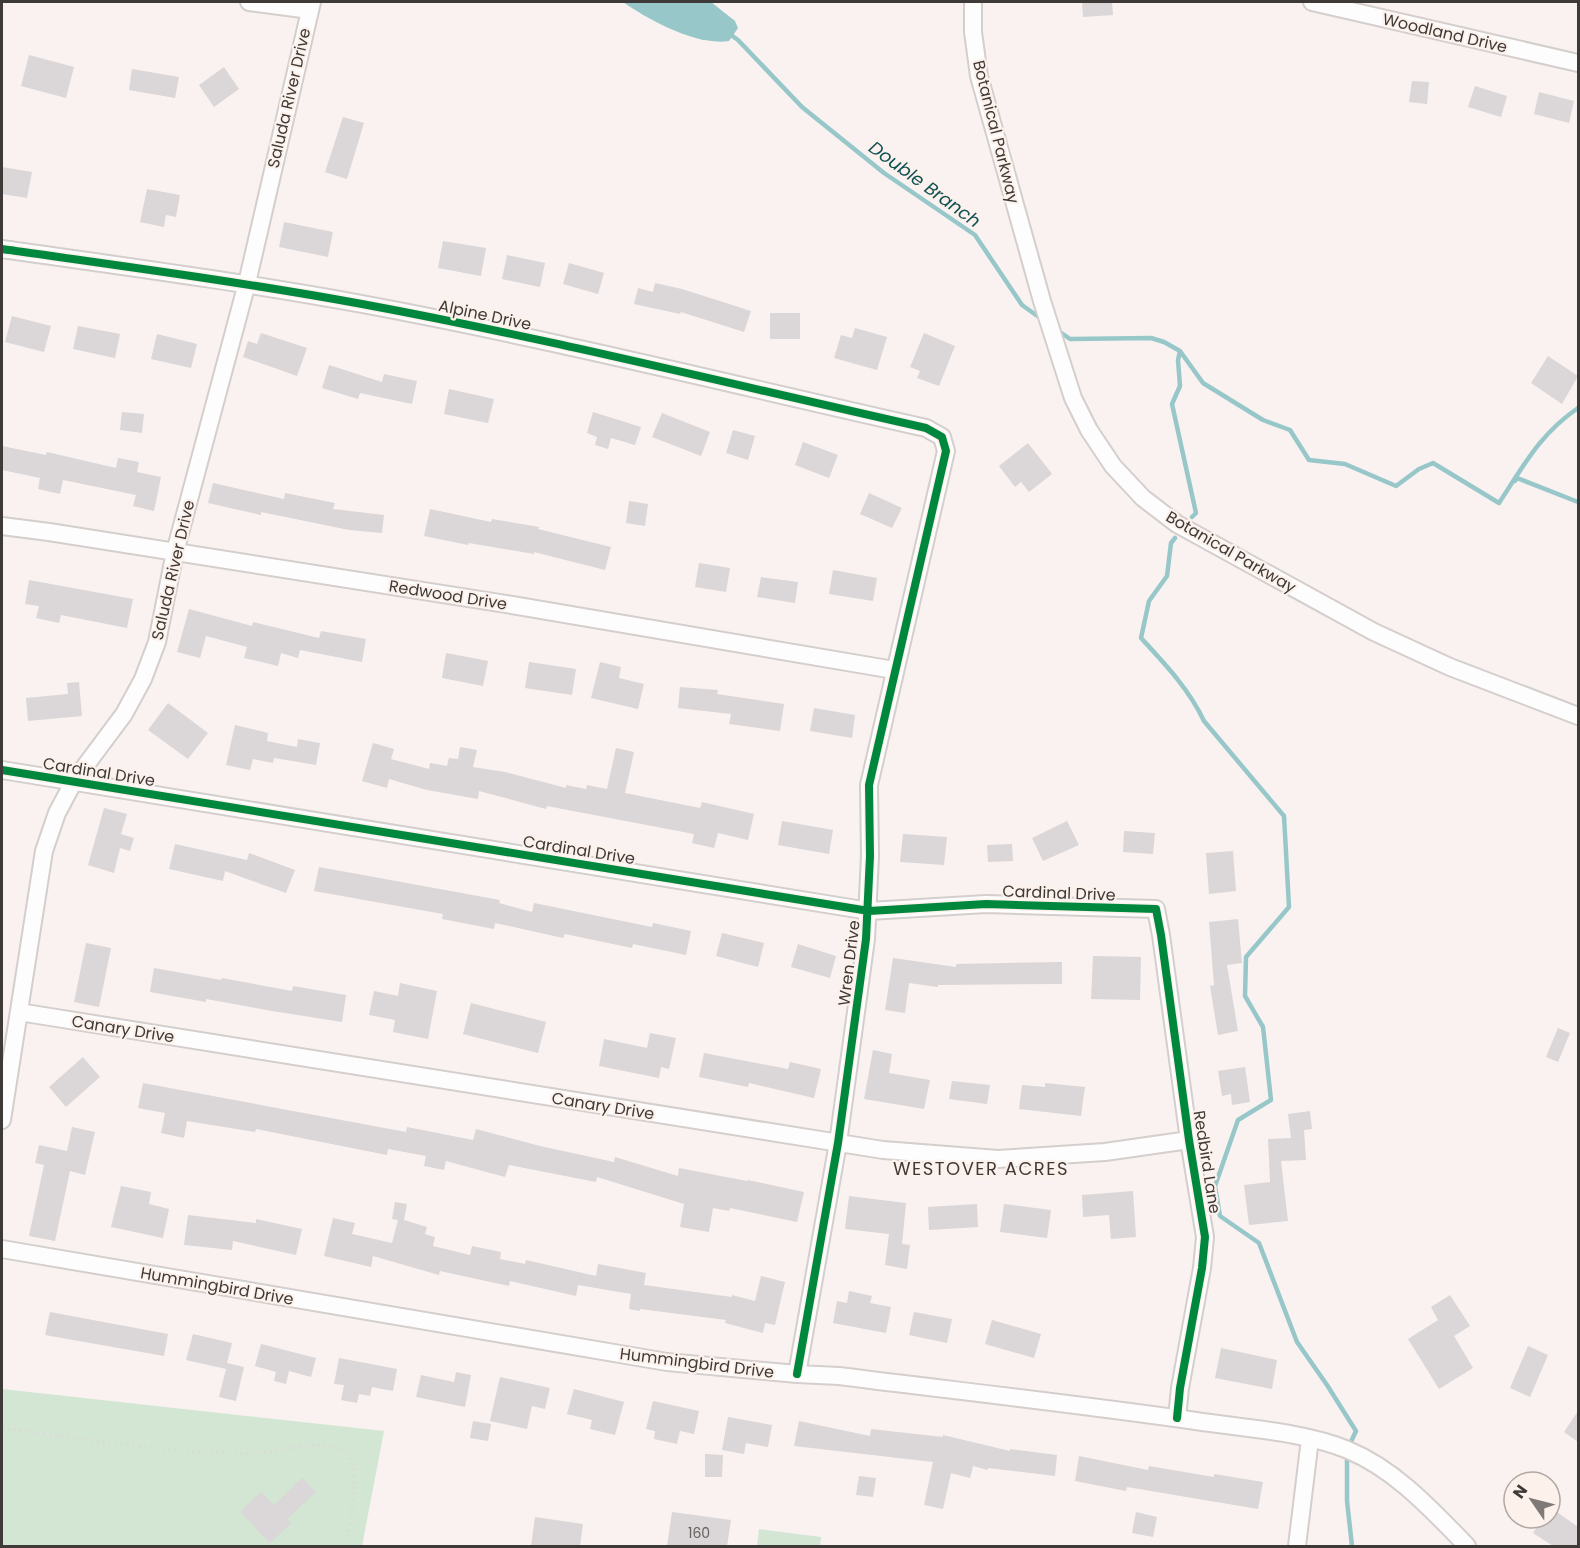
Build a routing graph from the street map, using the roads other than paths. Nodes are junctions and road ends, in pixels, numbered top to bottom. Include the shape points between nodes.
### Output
1 (249, 2) edge
2 (973, 2) edge
3 (1312, 2) edge
4 (311, 6) edge
5 (1578, 63) edge
6 (2, 249) edge
7 (247, 284) junction
8 (946, 452) joint
9 (2, 526) edge
10 (175, 552) junction
11 (894, 670) junction
12 (1578, 716) edge
13 (2, 770) edge
14 (74, 781) junction
15 (1156, 909) joint
16 (869, 911) junction
17 (19, 1012) junction
18 (2, 1120) edge
19 (1189, 1140) junction
20 (838, 1143) junction
21 (2, 1250) edge
22 (797, 1374) junction
23 (1177, 1418) junction
24 (1310, 1439) junction
25 (1298, 1546) edge
26 (1467, 1546) edge

1 - 4 street
2 - 12 street, Botanical Parkway via 979,76 1073,398 1103,452 1130,486 1170,519 1212,544 1410,650
3 - 5 street, Woodland Drive
4 - 7 street, Saluda River Drive
6 - 7 street, Alpine Drive
7 - 8 street, Alpine Drive via 480,327 926,428 942,437
7 - 10 street, Saluda River Drive
8 - 11 street, Wren Drive
9 - 10 street, Redwood Drive
10 - 11 street, Redwood Drive
10 - 14 street, Saluda River Drive via 157,642 143,679 124,714
11 - 16 street, Wren Drive via 869,785
13 - 14 street, Cardinal Drive
14 - 16 street, Cardinal Drive
14 - 17 street, Saluda River Drive via 57,813 44,851
15 - 16 street, Cardinal Drive via 986,904
15 - 19 street, Redbird Lane
16 - 20 street, Wren Drive
17 - 18 street, Saluda River Drive
17 - 20 street, Canary Drive
19 - 20 street, Canary Drive via 1105,1152 998,1159
19 - 23 street, Redbird Lane via 1205,1238
20 - 22 street, Wren Drive
21 - 22 street, Hummingbird Drive via 667,1362
22 - 23 street, Hummingbird Drive
23 - 24 street, Hummingbird Drive
24 - 25 street
24 - 26 street, Hummingbird Drive via 1349,1451 1386,1472 1419,1497

